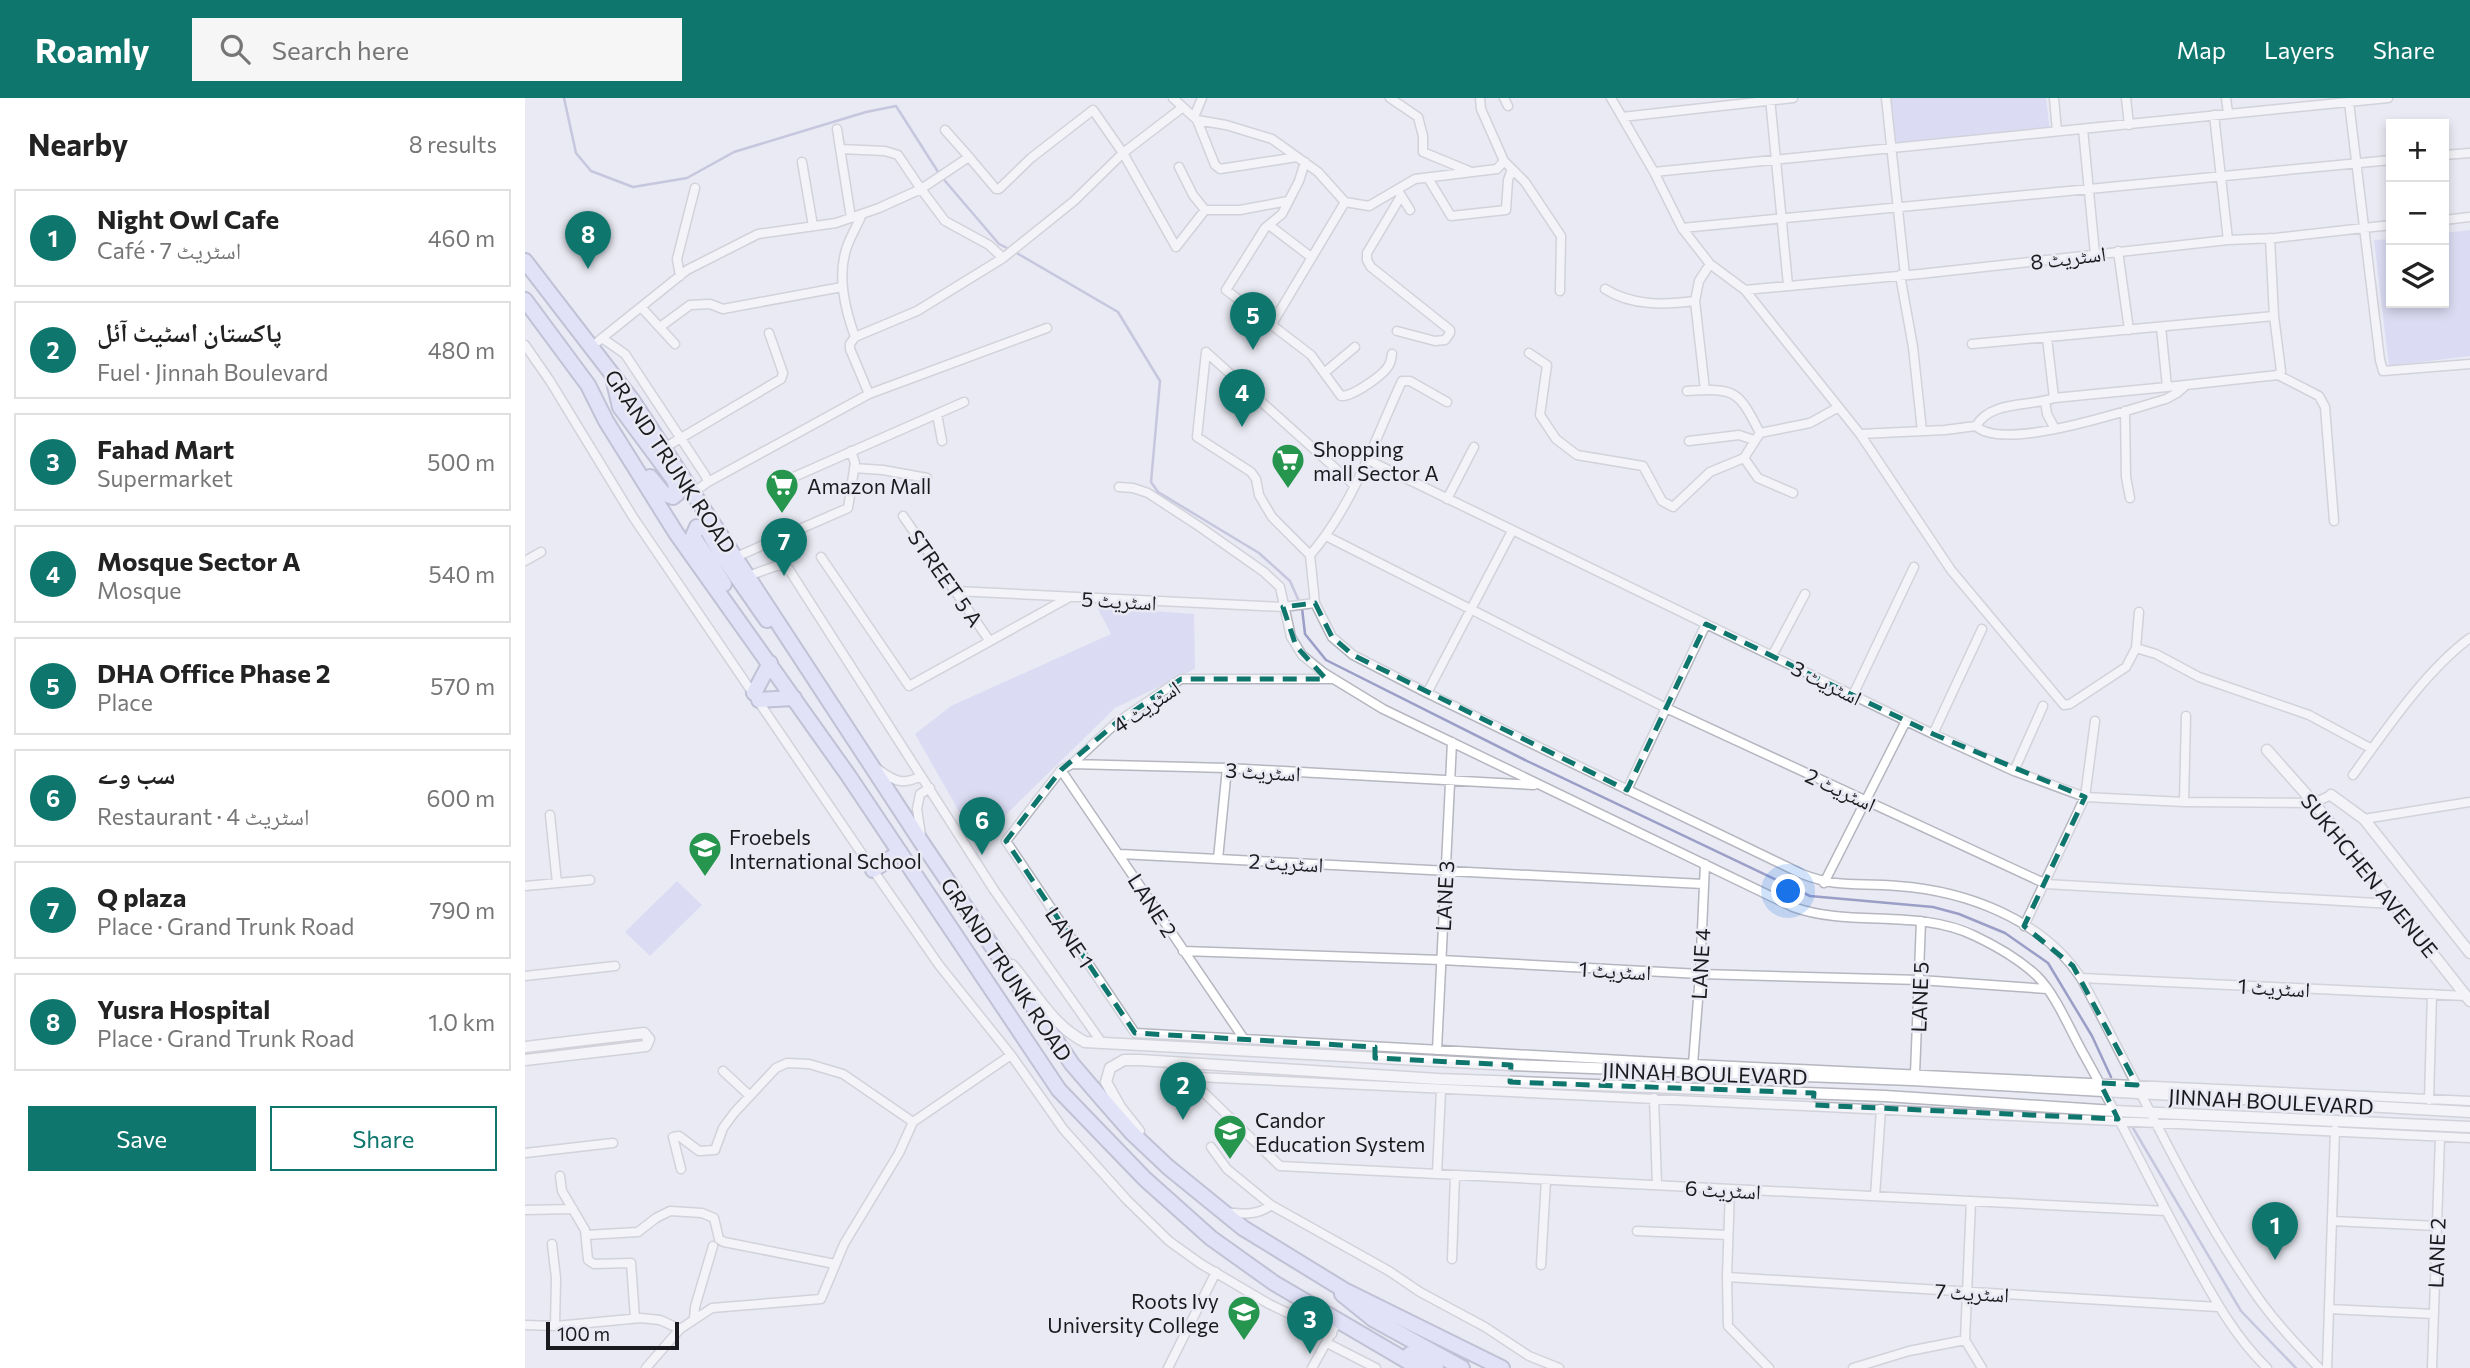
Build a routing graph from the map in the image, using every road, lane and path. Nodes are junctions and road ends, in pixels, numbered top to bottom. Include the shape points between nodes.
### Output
1 (1173, 98) edge
2 (1202, 98) edge
3 (1390, 98) edge
4 (1480, 98) edge
5 (1611, 98) edge
6 (1793, 98) edge
7 (1886, 98) edge
8 (2054, 98) edge
9 (2126, 98) edge
10 (2226, 98) edge
11 (2388, 98) edge
12 (1770, 99) edge
13 (2369, 99) edge
14 (2310, 102) edge
15 (2349, 102) junction
16 (1183, 107) junction
17 (2228, 113) junction
18 (2214, 115) junction
19 (1622, 117) junction
20 (1196, 119) junction
21 (2129, 125) junction
22 (838, 129) dead end
23 (2083, 129) junction
24 (945, 130) dead end
25 (2056, 131) junction
26 (1892, 148) junction
27 (841, 149) junction
28 (1123, 153) junction
29 (2470, 153) edge
30 (2449, 155) edge
31 (969, 157) junction
32 (1301, 160) junction
33 (1776, 160) junction
34 (2386, 160) edge
35 (1504, 161) junction
36 (802, 162) dead end
37 (2357, 163) junction
38 (1179, 167) dead end
39 (1512, 169) junction
40 (1471, 172) junction
41 (1654, 172) junction
42 (2220, 176) junction
43 (1428, 178) junction
44 (695, 188) dead end
45 (2089, 188) junction
46 (921, 189) junction
47 (1399, 193) junction
48 (1289, 201) junction
49 (1345, 202) junction
50 (1899, 209) junction
51 (1205, 210) junction
52 (1410, 210) dead end
53 (862, 214) junction
54 (2470, 217) edge
55 (851, 218) junction
56 (1781, 218) junction
57 (2449, 219) edge
58 (1269, 225) junction
59 (813, 226) junction
60 (2386, 226) edge
61 (1682, 228) junction
62 (2365, 228) junction
63 (2270, 238) junction
64 (2228, 240) junction
65 (2118, 251) junction
66 (1010, 253) junction
67 (2095, 254) junction
68 (1311, 257) junction
69 (525, 261) edge
70 (1710, 264) junction
71 (1902, 275) junction
72 (680, 276) junction
73 (1788, 285) junction
74 (842, 287) junction
75 (1605, 289) dead end
76 (1745, 290) junction
77 (1560, 291) dead end
78 (1695, 301) junction
79 (526, 302) edge
80 (641, 307) junction
81 (2274, 316) junction
82 (1272, 324) junction
83 (660, 327) junction
84 (2161, 327) junction
85 (1047, 328) dead end
86 (2129, 330) junction
87 (1397, 331) dead end
88 (769, 334) dead end
89 (855, 337) junction
90 (2047, 338) junction
91 (597, 343) junction
92 (675, 344) dead end
93 (1972, 344) dead end
94 (525, 345) edge
95 (1355, 347) dead end
96 (1529, 353) dead end
97 (1392, 354) dead end
98 (2470, 364) edge
99 (1324, 373) junction
100 (612, 374) junction
101 (2279, 375) junction
102 (588, 385) junction
103 (2185, 386) junction
104 (2167, 387) junction
105 (1705, 390) junction
106 (1687, 391) dead end
107 (869, 394) junction
108 (2049, 400) junction
109 (964, 402) dead end
110 (1447, 402) dead end
111 (1837, 408) junction
112 (2125, 411) junction
113 (937, 414) junction
114 (1976, 426) junction
115 (2055, 429) junction
116 (1922, 431) junction
117 (1860, 434) junction
118 (1757, 436) junction
119 (681, 438) junction
120 (942, 441) dead end
121 (1689, 441) dead end
122 (1474, 447) dead end
123 (664, 448) junction
124 (851, 451) junction
125 (1744, 458) junction
126 (1366, 459) junction
127 (854, 468) junction
128 (927, 478) dead end
129 (708, 482) junction
130 (1354, 485) junction
131 (771, 486) dead end
132 (1119, 487) dead end
133 (694, 492) junction
134 (1793, 493) dead end
135 (2130, 498) dead end
136 (1447, 499) junction
137 (903, 516) dead end
138 (2334, 521) dead end
139 (1512, 531) junction
140 (1326, 536) junction
141 (541, 552) dead end
142 (1310, 555) junction
143 (736, 557) junction
144 (821, 558) dead end
145 (525, 561) edge
146 (1914, 567) dead end
147 (748, 576) junction
148 (956, 592) junction
149 (1805, 594) dead end
150 (1069, 597) junction
151 (1312, 603) junction
152 (1287, 607) junction
153 (1471, 610) junction
154 (2139, 612) dead end
155 (1706, 624) junction
156 (1982, 629) dead end
157 (785, 632) junction
158 (752, 637) junction
159 (2470, 638) edge
160 (989, 640) junction
161 (2136, 648) junction
162 (1772, 656) junction
163 (770, 663) junction
164 (1334, 679) junction
165 (1427, 694) junction
166 (1853, 695) junction
167 (757, 697) junction
168 (795, 698) junction
169 (2043, 706) dead end
170 (1665, 708) junction
171 (2186, 716) dead end
172 (1906, 721) junction
173 (2095, 721) dead end
174 (1933, 734) junction
175 (1452, 742) junction
176 (2267, 750) dead end
177 (2372, 750) junction
178 (871, 764) junction
179 (1072, 764) junction
180 (1227, 768) junction
181 (1061, 770) junction
182 (2014, 771) junction
183 (2353, 775) dead end
184 (921, 776) junction
185 (1450, 780) junction
186 (1538, 786) junction
187 (930, 788) junction
188 (1627, 790) junction
189 (2332, 795) joint
190 (2085, 797) junction
191 (1866, 801) junction
192 (2184, 802) junction
193 (2314, 803) junction
194 (2466, 803) edge
195 (2470, 813) edge
196 (551, 815) dead end
197 (2364, 819) junction
198 (1006, 841) joint
199 (922, 843) junction
200 (900, 852) junction
201 (1120, 854) junction
202 (1218, 859) junction
203 (1705, 864) junction
204 (873, 870) junction
205 (1446, 871) junction
206 (590, 880) dead end
207 (557, 883) junction
208 (1825, 883) junction
209 (1703, 884) junction
210 (2046, 884) junction
211 (525, 886) edge
212 (2393, 904) junction
213 (1921, 921) junction
214 (2024, 926) junction
215 (986, 937) junction
216 (1183, 951) junction
217 (2470, 953) edge
218 (1441, 960) junction
219 (615, 966) dead end
220 (1700, 974) junction
221 (525, 976) edge
222 (2081, 978) junction
223 (1920, 980) junction
224 (2047, 989) junction
225 (2432, 994) junction
226 (2468, 998) edge
227 (1244, 1039) junction
228 (1102, 1043) junction
229 (525, 1047) edge
230 (1185, 1047) junction
231 (1437, 1050) junction
232 (1375, 1052) junction
233 (1011, 1055) junction
234 (525, 1060) edge
235 (1193, 1063) junction
236 (1693, 1064) junction
237 (1511, 1065) junction
238 (723, 1070) dead end
239 (1375, 1074) junction
240 (1814, 1074) junction
241 (1915, 1074) junction
242 (1510, 1082) junction
243 (1375, 1086) junction
244 (2102, 1088) junction
245 (1441, 1090) junction
246 (2139, 1090) junction
247 (1814, 1093) junction
248 (750, 1096) junction
249 (1654, 1097) junction
250 (2429, 1100) junction
251 (2470, 1101) edge
252 (1813, 1105) junction
253 (1881, 1109) junction
254 (2470, 1112) edge
255 (2116, 1115) junction
256 (2153, 1117) junction
257 (913, 1122) junction
258 (2470, 1126) edge
259 (2335, 1130) junction
260 (2440, 1137) junction
261 (2470, 1138) edge
262 (613, 1143) dead end
263 (1211, 1147) dead end
264 (525, 1153) edge
265 (1168, 1167) junction
266 (681, 1169) dead end
267 (1437, 1174) junction
268 (1455, 1175) junction
269 (559, 1176) dead end
270 (1546, 1180) junction
271 (1657, 1185) junction
272 (1730, 1189) junction
273 (1875, 1196) junction
274 (1971, 1201) junction
275 (1271, 1205) junction
276 (573, 1209) junction
277 (525, 1210) edge
278 (2166, 1211) junction
279 (1222, 1212) junction
280 (2332, 1221) junction
281 (2437, 1226) junction
282 (1637, 1231) dead end
283 (586, 1235) junction
284 (1728, 1235) junction
285 (552, 1244) dead end
286 (713, 1246) dead end
287 (1452, 1259) dead end
288 (835, 1264) junction
289 (1541, 1265) dead end
290 (1216, 1272) junction
291 (1727, 1277) junction
292 (1326, 1279) junction
293 (1966, 1292) junction
294 (2218, 1307) junction
295 (2329, 1309) junction
296 (2434, 1314) junction
297 (635, 1318) junction
298 (694, 1318) junction
299 (525, 1325) edge
300 (555, 1326) junction
301 (1336, 1326) junction
302 (680, 1329) junction
303 (1965, 1340) junction
304 (1327, 1343) junction
305 (1538, 1365) edge
306 (646, 1368) edge
307 (1168, 1368) edge
308 (1312, 1368) edge
309 (1377, 1368) edge
310 (1419, 1368) edge
311 (1436, 1368) edge
312 (1462, 1368) edge
313 (1502, 1368) edge
314 (1559, 1368) edge
315 (1769, 1368) edge
316 (1853, 1368) edge
317 (1982, 1368) edge
318 (2267, 1368) edge
319 (2319, 1368) edge
320 (2327, 1368) edge
321 (2432, 1368) edge

1 - 16 street
2 - 20 street
3 - 40 street via 1418,117 1423,152
4 - 35 street
5 - 19 street
6 - 12 street
7 - 26 street
8 - 25 street
9 - 21 street
10 - 17 street
11 - 13 street
12 - 19 street
12 - 33 street
13 - 15 street
14 - 15 street
14 - 17 street
15 - 37 street
16 - 20 street
16 - 28 street
17 - 18 street
18 - 21 street
18 - 42 street
19 - 41 street
20 - 32 street via 1272,138
20 - 32 street via 1220,169
21 - 23 street
22 - 27 street
23 - 25 street
23 - 45 street
24 - 31 street
25 - 26 street
26 - 33 street
26 - 50 street
27 - 46 street via 898,155
27 - 55 street
28 - 31 street via 1093,110 1031,158 999,190
28 - 51 street via 1176,247
28 - 66 street
29 - 30 street
31 - 46 street
32 - 48 street via 1299,181
32 - 49 street
33 - 41 street
33 - 56 street
34 - 37 street
35 - 39 street
35 - 40 street via 1497,169
36 - 59 street
37 - 42 street
37 - 62 street
38 - 51 street
39 - 43 street via 1506,210 1451,216
39 - 77 street via 1561,236
40 - 43 street
41 - 61 street
42 - 45 street
42 - 64 street
43 - 47 street via 1415,179
44 - 72 street via 677,259
45 - 50 street
45 - 67 street
46 - 53 street
46 - 66 street via 945,222
47 - 49 street via 1369,206
47 - 52 street
47 - 87 street via 1367,260 1450,333 1445,340 1435,341
48 - 51 street via 1240,210
48 - 58 street
49 - 68 street
50 - 56 street
50 - 71 street
53 - 55 street
53 - 74 street via 846,248
54 - 57 street
55 - 59 street
56 - 61 street
56 - 73 street
58 - 68 street
58 - 82 street via 1226,290
59 - 72 street via 758,234
60 - 62 street, اسٹریٹ 8
61 - 70 street
62 - 63 street, اسٹریٹ 8
62 - 98 street via 2383,371
63 - 64 street, اسٹریٹ 8
63 - 81 street
64 - 65 street, اسٹریٹ 8
65 - 67 street, اسٹریٹ 8
65 - 86 street
66 - 89 street via 917,311
67 - 71 street, اسٹریٹ 8
68 - 82 street
69 - 91 highway, GRAND TRUNK ROAD
70 - 76 street
70 - 78 street via 1699,281
71 - 73 street, اسٹریٹ 8
71 - 116 street
72 - 80 street
73 - 76 street, اسٹریٹ 8
74 - 83 street via 723,309 690,305
74 - 89 street
75 - 78 street via 1633,302
76 - 111 street
78 - 105 street
79 - 102 highway, GRAND TRUNK ROAD
80 - 83 street
80 - 91 street
81 - 84 street
81 - 101 street
82 - 99 street via 1311,355
83 - 92 street
84 - 86 street
84 - 104 street
85 - 107 street
86 - 90 street
88 - 119 street via 783,376
89 - 107 street via 850,349
90 - 93 street
90 - 108 street
91 - 100 highway, GRAND TRUNK ROAD
91 - 119 street via 625,354
94 - 167 street via 633,517
95 - 99 street
96 - 125 street via 1547,365 1540,415 1556,439 1577,454 1643,466 1662,501 1673,507 1710,472
97 - 99 street via 1389,366 1348,396 1341,396
100 - 102 highway via 620,407 676,483 678,493 673,497 663,493 648,475
100 - 123 highway, GRAND TRUNK ROAD
101 - 103 street
101 - 138 street via 2319,396 2325,407
102 - 158 highway, GRAND TRUNK ROAD via 676,533
103 - 104 street
103 - 112 street via 2166,398
104 - 108 street
105 - 106 street
105 - 118 street via 1739,396
107 - 129 street
108 - 114 street via 1998,409
108 - 115 street via 2049,421
109 - 113 street
110 - 126 street via 1402,381
111 - 117 street
111 - 118 street via 1810,423
112 - 115 street
112 - 135 street
113 - 120 street
113 - 124 street
114 - 115 street via 1996,435
114 - 116 street
116 - 117 street
117 - 161 street via 1951,570 2064,705 2123,671
118 - 121 street
118 - 125 street
119 - 123 street
119 - 129 street
122 - 136 street
123 - 133 highway, GRAND TRUNK ROAD
124 - 127 street
124 - 131 street
125 - 134 street via 1758,478
126 - 130 street
126 - 136 street, اسٹریٹ 3
127 - 128 street
127 - 143 street via 849,505 844,511
129 - 133 street
130 - 140 street
130 - 142 street via 1206,352 1197,438 1251,472 1272,517
132 - 152 street via 1147,494 1264,572 1280,587
133 - 143 highway, GRAND TRUNK ROAD
136 - 139 street, اسٹریٹ 3
137 - 148 street, STREET 5 A
139 - 153 street
139 - 155 street, اسٹریٹ 3
140 - 142 street
140 - 153 street, اسٹریٹ 2
141 - 145 street
142 - 151 street
143 - 147 highway, GRAND TRUNK ROAD
144 - 160 street via 909,686
146 - 166 street
147 - 157 highway, GRAND TRUNK ROAD
147 - 184 street via 779,565 788,568
148 - 150 street, اسٹریٹ 5
148 - 160 street, STREET 5 A
149 - 162 street
150 - 152 street, اسٹریٹ 5
150 - 160 street
151 - 152 street, اسٹریٹ 5
151 - 165 street via 1339,646
152 - 164 street via 1296,646
153 - 165 street
153 - 170 street, اسٹریٹ 2
154 - 161 street
155 - 162 street, اسٹریٹ 3
155 - 170 street
156 - 174 street
157 - 158 highway via 769,623 707,529 697,527 693,536 743,611
157 - 178 highway, GRAND TRUNK ROAD
158 - 163 highway, GRAND TRUNK ROAD
159 - 177 street via 2453,650
161 - 177 street via 2199,677 2309,715
162 - 166 street, اسٹریٹ 3
163 - 167 highway
163 - 168 highway, GRAND TRUNK ROAD
164 - 175 street
164 - 179 street, اسٹریٹ 4 via 1181,679 1116,723
165 - 188 street
166 - 172 street, اسٹریٹ 3
167 - 168 highway
167 - 204 street
168 - 200 highway, GRAND TRUNK ROAD
169 - 182 street
170 - 188 street
170 - 191 street, اسٹریٹ 2
171 - 192 street
172 - 174 street, اسٹریٹ 3
172 - 191 street
173 - 190 street
174 - 182 street, اسٹریٹ 3
175 - 185 street, LANE 3
175 - 186 street
176 - 193 street, SUKHCHEN AVENUE
177 - 183 street
178 - 184 street via 898,782
178 - 199 highway, GRAND TRUNK ROAD
179 - 180 street, اسٹریٹ 3
179 - 181 street, اسٹریٹ 4
180 - 185 street, اسٹریٹ 3
180 - 202 street
181 - 198 street, اسٹریٹ 4
181 - 201 street, LANE 2
182 - 190 street, اسٹریٹ 3
184 - 187 street
185 - 186 street, اسٹریٹ 3
185 - 205 street, LANE 3
186 - 203 street
187 - 199 street via 920,794 917,810
187 - 228 street via 994,890
188 - 208 street
189 - 193 street
189 - 197 street, SUKHCHEN AVENUE
190 - 192 street, اسٹریٹ 3
190 - 210 street
191 - 208 street
191 - 210 street, اسٹریٹ 2
192 - 193 street, اسٹریٹ 3
193 - 212 street, SUKHCHEN AVENUE
194 - 195 street
194 - 197 street
196 - 207 street
197 - 217 street, SUKHCHEN AVENUE
198 - 227 street, LANE 1 via 1135,1033
199 - 215 highway, GRAND TRUNK ROAD
200 - 204 highway
200 - 301 highway, GRAND TRUNK ROAD via 1059,1090 1145,1179 1211,1238
201 - 202 street, اسٹریٹ 2
201 - 216 street, LANE 2
202 - 205 street, اسٹریٹ 2
203 - 209 street, LANE 4
203 - 213 street via 1806,911
204 - 233 street via 939,965
205 - 209 street, اسٹریٹ 2
205 - 218 street, LANE 3
206 - 207 street
207 - 211 street
208 - 214 street via 1940,891 1984,904
209 - 220 street, LANE 4
210 - 212 street, اسٹریٹ 2
210 - 214 street
212 - 226 street, SUKHCHEN AVENUE
213 - 223 street, LANE 5
213 - 224 street via 1977,937 2026,967
214 - 222 street via 2054,947
215 - 228 street, JINNAH BOULEVARD via 1068,1033
215 - 265 highway, GRAND TRUNK ROAD via 1072,1064
216 - 218 street, اسٹریٹ 1
216 - 227 street, LANE 2
218 - 220 street, اسٹریٹ 1
218 - 231 street, LANE 3
219 - 221 street
220 - 223 street, اسٹریٹ 1
220 - 236 street, LANE 4
222 - 225 street, اسٹریٹ 1
222 - 246 street
223 - 224 street, اسٹریٹ 1
223 - 241 street, LANE 5
224 - 244 street
225 - 226 street, اسٹریٹ 1
225 - 250 street
227 - 232 street
228 - 230 street, JINNAH BOULEVARD
229 - 234 street via 644,1033 649,1039 646,1046
230 - 232 street, JINNAH BOULEVARD
230 - 235 street
231 - 232 street
231 - 236 street
232 - 237 street, JINNAH BOULEVARD
233 - 257 street
233 - 290 street via 1064,1130 1127,1200 1169,1241
235 - 239 street, JINNAH BOULEVARD
235 - 265 street, JINNAH BOULEVARD via 1124,1060 1107,1074 1106,1082 1120,1107
236 - 240 street
237 - 240 street, JINNAH BOULEVARD
237 - 242 street
238 - 248 street
239 - 242 street, JINNAH BOULEVARD
239 - 243 street
240 - 241 street
240 - 244 street, JINNAH BOULEVARD
241 - 244 street
242 - 247 street, JINNAH BOULEVARD
243 - 245 street
243 - 267 street, اسٹریٹ 6 via 1197,1077 1193,1082 1280,1166
244 - 246 street, JINNAH BOULEVARD
244 - 255 street
245 - 249 street
245 - 267 street
246 - 250 street
246 - 254 street, JINNAH BOULEVARD
246 - 256 street
247 - 252 street
247 - 255 street, JINNAH BOULEVARD
248 - 257 street via 776,1068 787,1063 809,1064 856,1080
248 - 266 street via 725,1124 715,1150 699,1152 679,1136 673,1137
249 - 252 street
249 - 271 street
250 - 251 street
252 - 253 street
253 - 255 street
253 - 273 street
255 - 256 street, JINNAH BOULEVARD
255 - 278 street
256 - 258 street, JINNAH BOULEVARD
256 - 259 street
256 - 319 street via 2236,1265
257 - 288 street
259 - 260 street
259 - 280 street
260 - 261 street
260 - 281 street, LANE 2
262 - 264 street
263 - 275 street via 1227,1169
265 - 279 highway, GRAND TRUNK ROAD
267 - 268 street, اسٹریٹ 6
268 - 270 street, اسٹریٹ 6
268 - 287 street
269 - 276 street
270 - 271 street, اسٹریٹ 6
270 - 289 street
271 - 272 street, اسٹریٹ 6
272 - 273 street, اسٹریٹ 6
272 - 284 street
273 - 274 street, اسٹریٹ 6
274 - 278 street, اسٹریٹ 6
274 - 293 street
275 - 279 street via 1261,1212
275 - 305 street via 1485,1327
276 - 277 street
276 - 283 street
278 - 294 street
279 - 292 highway, GRAND TRUNK ROAD
280 - 281 street
280 - 295 street
281 - 296 street, LANE 2
282 - 284 street
283 - 288 street via 638,1233 670,1212 702,1213 714,1218 724,1242
283 - 297 street via 590,1262 631,1264
284 - 291 street
285 - 300 street
286 - 298 street
288 - 298 street via 821,1299 726,1305
290 - 301 street via 1269,1304
290 - 307 street
291 - 293 street, اسٹریٹ 7
291 - 315 street via 1728,1326
292 - 312 highway via 1366,1315
292 - 313 highway, GRAND TRUNK ROAD
293 - 294 street, اسٹریٹ 7
293 - 303 street
294 - 318 street
295 - 296 street
295 - 320 street
296 - 321 street, LANE 2
297 - 300 street
297 - 302 street via 656,1319
298 - 302 street
299 - 300 street
301 - 304 street
301 - 310 highway, GRAND TRUNK ROAD
301 - 311 highway
302 - 306 street
303 - 316 street
303 - 317 street
304 - 308 street
304 - 309 street
305 - 314 street

